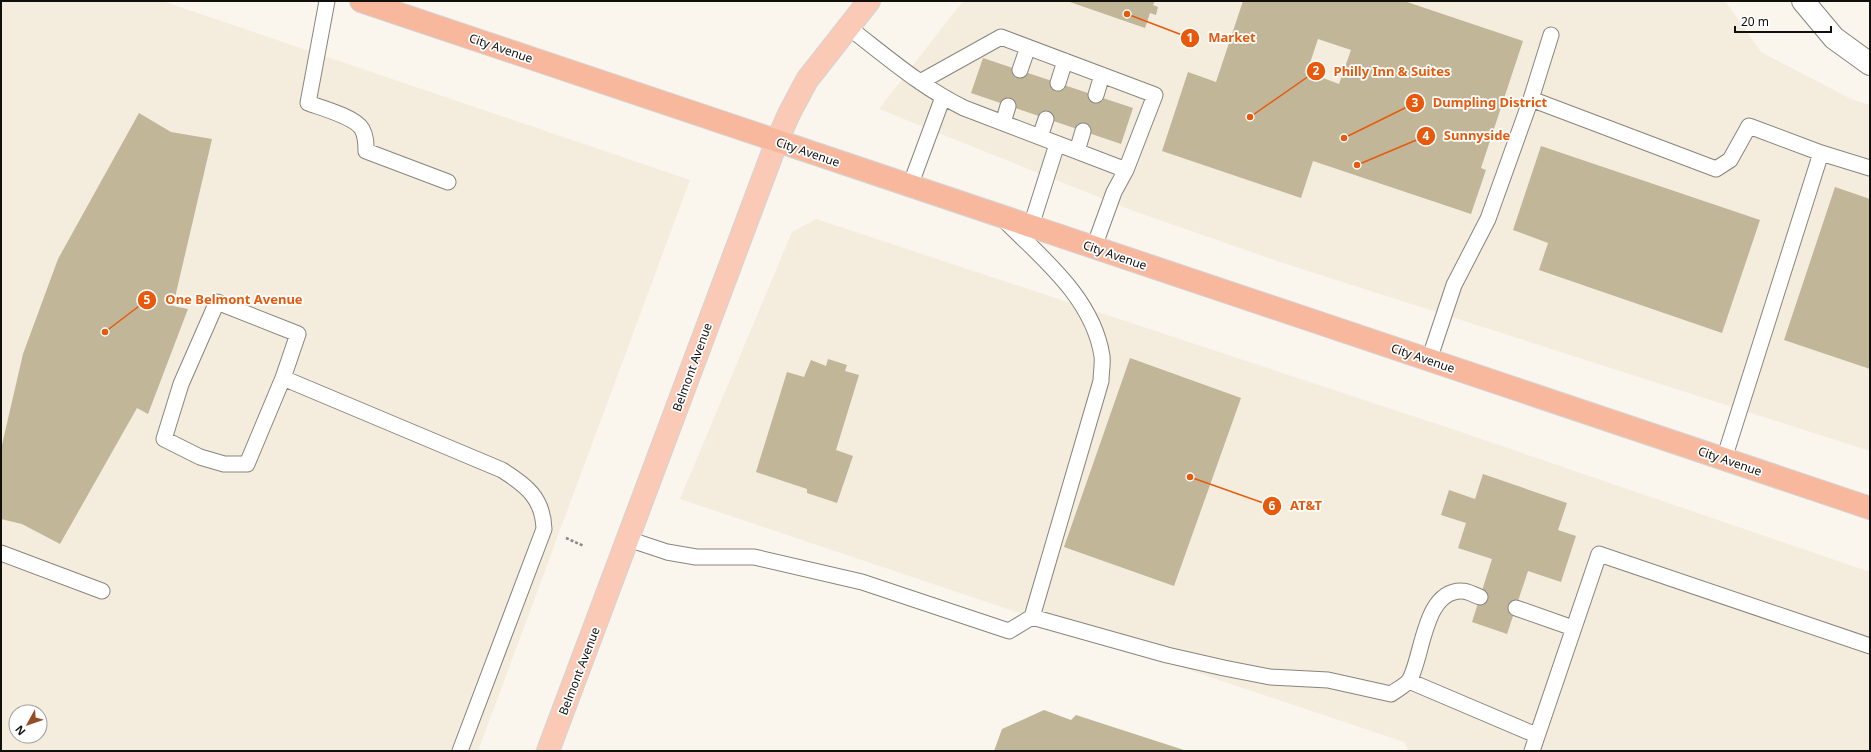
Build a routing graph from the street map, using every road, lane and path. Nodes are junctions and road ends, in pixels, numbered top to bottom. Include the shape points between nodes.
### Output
1 (327, 1) edge
2 (361, 1) edge
3 (869, 1) edge
4 (1803, 1) edge
5 (848, 27) junction
6 (1551, 35) dead end
7 (1028, 47) junction
8 (1065, 61) junction
9 (1870, 64) edge
10 (1020, 70) dead end
11 (1102, 75) junction
12 (920, 82) junction
13 (1058, 83) dead end
14 (1096, 95) dead end
15 (943, 97) junction
16 (1531, 99) junction
17 (1008, 106) dead end
18 (1046, 119) dead end
19 (1003, 123) junction
20 (1083, 131) dead end
21 (1040, 137) junction
22 (777, 141) junction
23 (1057, 144) junction
24 (1077, 151) junction
25 (1821, 153) junction
26 (1870, 168) edge
27 (1126, 170) junction
28 (448, 182) dead end
29 (910, 186) junction
30 (1001, 216) junction
31 (1030, 226) junction
32 (1094, 247) junction
33 (1429, 360) junction
34 (283, 378) junction
35 (1724, 459) junction
36 (1870, 508) edge
37 (561, 536) dead end
38 (628, 539) junction
39 (584, 546) dead end
40 (1, 553) edge
41 (102, 591) dead end
42 (1480, 596) dead end
43 (1516, 608) dead end
44 (1032, 617) junction
45 (1573, 628) junction
46 (1870, 646) edge
47 (1409, 681) junction
48 (1536, 735) junction
49 (460, 751) edge
50 (548, 751) edge
51 (1532, 751) edge

1 - 28 lane via 308,103 351,120 361,128 366,138 366,150
2 - 22 highway, City Avenue
3 - 5 main road, Belmont Avenue
4 - 9 street via 1834,38
5 - 12 lane
5 - 22 main road, Belmont Avenue via 807,80
6 - 16 lane
7 - 8 lane
7 - 10 lane
7 - 12 lane via 1001,37
8 - 11 lane
8 - 13 lane
11 - 14 lane
11 - 27 lane via 1154,95
12 - 15 lane
15 - 19 lane
15 - 29 lane
16 - 25 lane via 1716,169 1730,160 1749,126
16 - 33 lane via 1488,219 1454,285
17 - 19 lane
18 - 21 lane
19 - 21 lane
20 - 24 lane
21 - 23 lane
22 - 29 highway, City Avenue
22 - 38 main road, Belmont Avenue
23 - 24 lane
23 - 31 lane
24 - 27 lane
25 - 26 lane
25 - 35 lane
27 - 32 lane via 1114,192
29 - 30 highway, City Avenue
30 - 31 highway, City Avenue
30 - 44 lane via 1068,284 1089,316 1102,358 1101,381
31 - 32 highway, City Avenue
32 - 33 highway, City Avenue
33 - 35 highway, City Avenue
34 - 34 lane via 298,334 217,302 181,384 164,439 200,458 224,464 247,464
34 - 49 lane via 502,470 523,483 537,499 544,518 544,529
35 - 36 highway, City Avenue
37 - 39 path
38 - 44 lane via 667,552 696,557 754,557 862,582 1009,631
38 - 50 main road, Belmont Avenue
40 - 41 lane
42 - 47 lane via 1455,591 1448,594 1435,607
43 - 45 lane
44 - 47 lane via 1167,655 1270,677 1328,680 1390,694
45 - 46 lane via 1599,554
45 - 48 lane
47 - 48 lane
48 - 51 lane

